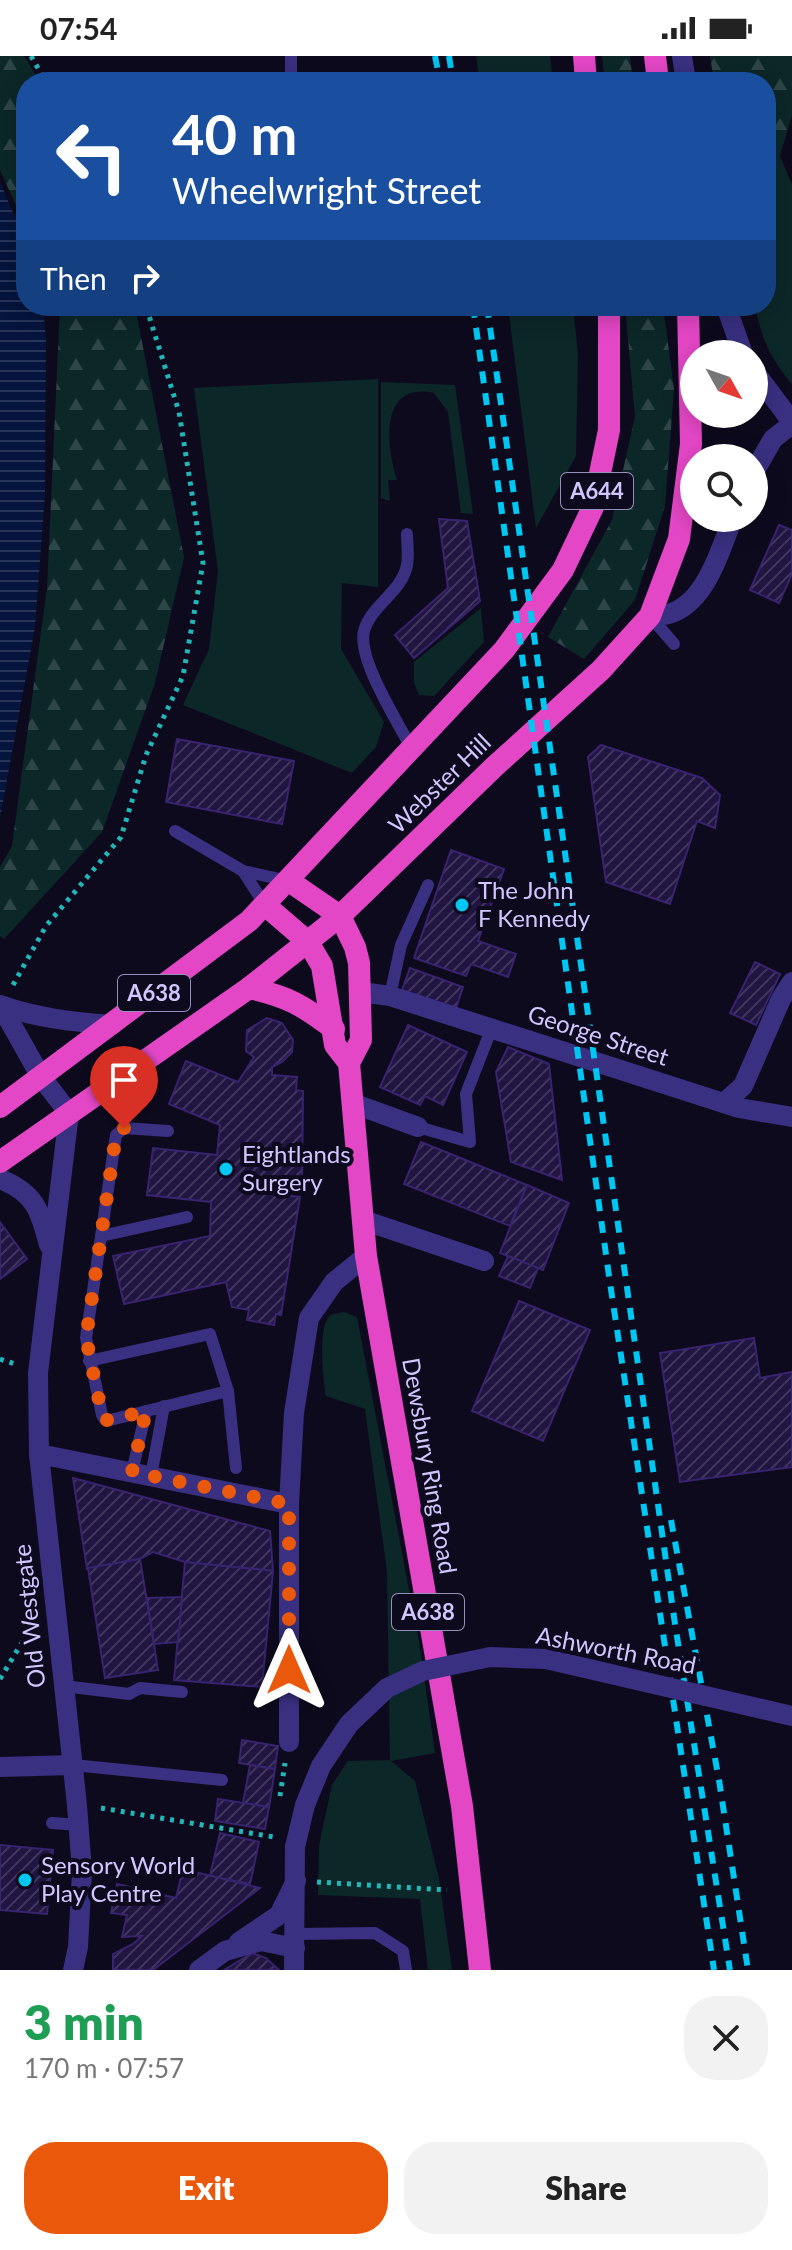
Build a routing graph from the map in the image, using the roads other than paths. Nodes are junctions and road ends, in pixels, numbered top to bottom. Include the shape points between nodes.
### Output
1 (609, 316) edge
2 (688, 316) edge
3 (730, 316) edge
4 (738, 340) edge
5 (768, 390) edge
6 (792, 423) edge
7 (768, 448) edge
8 (727, 532) edge
9 (407, 534) dead end
10 (650, 616) junction
11 (674, 644) dead end
12 (412, 750) junction
13 (356, 809) joint
14 (175, 831) dead end
15 (243, 871) junction
16 (289, 881) junction
17 (428, 885) dead end
18 (265, 905) junction
19 (340, 916) junction
20 (308, 942) junction
21 (792, 982) edge
22 (249, 988) junction
23 (361, 992) junction
24 (390, 996) junction
25 (1, 1005) edge
26 (112, 1025) junction
27 (334, 1029) junction
28 (491, 1030) junction
29 (349, 1063) junction
30 (41, 1077) junction
31 (352, 1103) junction
32 (0, 1107) edge
33 (735, 1112) junction
34 (69, 1113) junction
35 (792, 1117) edge
36 (418, 1127) joint
37 (168, 1131) dead end
38 (0, 1162) edge
39 (0, 1179) edge
40 (187, 1217) dead end
41 (363, 1220) junction
42 (101, 1236) junction
43 (52, 1256) junction
44 (366, 1256) junction
45 (484, 1261) dead end
46 (89, 1361) junction
47 (228, 1391) junction
48 (164, 1406) junction
49 (146, 1411) junction
50 (39, 1454) junction
51 (236, 1468) dead end
52 (141, 1474) junction
53 (289, 1504) junction
54 (64, 1686) junction
55 (182, 1692) dead end
56 (792, 1716) edge
57 (289, 1742) dead end
58 (73, 1765) junction
59 (0, 1767) edge
60 (222, 1780) dead end
61 (78, 1815) junction
62 (52, 1823) dead end
63 (296, 1881) junction
64 (295, 1941) junction
65 (225, 1951) junction
66 (73, 1970) edge
67 (199, 1970) edge
68 (294, 1970) edge
69 (406, 1970) edge
70 (480, 1970) edge

1 - 12 highway, Webster Hill / A644 via 609,430 593,507 563,570 504,650
2 - 10 highway, Webster Hill via 691,444 679,539
3 - 4 street
5 - 6 street
6 - 7 street
8 - 10 street via 693,599 681,611
9 - 12 lane via 403,575 368,623 364,650
10 - 11 lane
10 - 19 highway, Webster Hill via 601,670
12 - 13 highway, Webster Hill / A644
13 - 16 highway, Webster Hill / A638
14 - 15 lane
15 - 16 lane
15 - 18 lane
16 - 18 highway, Webster Hill / A638
16 - 19 highway
17 - 24 lane via 401,945
18 - 20 highway, A638
18 - 26 highway, Webster Hill / A638
19 - 20 highway, Webster Hill / A638
19 - 23 highway, A638 via 355,947
20 - 22 highway, Webster Hill / A638
20 - 27 highway, A638 via 322,966
21 - 33 street
22 - 27 highway via 303,1005
22 - 34 highway, Webster Hill / A638
23 - 24 street, George Street
23 - 29 highway, A638 via 361,1040
24 - 28 street, George Street
25 - 26 street via 72,1022
25 - 30 street
26 - 30 highway, Webster Hill / A638
27 - 29 highway, A638 via 335,1045
28 - 33 street, George Street
28 - 36 lane via 466,1094 470,1142
29 - 31 highway, A638
30 - 32 highway, Webster Hill / A638
30 - 34 street
31 - 36 street
31 - 41 highway, A638
33 - 35 street, George Street
34 - 38 highway, Webster Hill / A638
34 - 43 street, Old Westgate
37 - 42 lane via 124,1128 116,1135
39 - 43 street, Old Westgate via 35,1201
40 - 42 lane
41 - 44 highway, A638
41 - 45 street
42 - 46 lane via 86,1338
43 - 50 street, Old Westgate via 38,1373
44 - 53 street via 334,1282 309,1318 294,1413
44 - 70 highway, Dewsbury Ring Road / A638 via 459,1790
46 - 47 lane via 210,1334
46 - 49 lane via 105,1420
47 - 48 lane
47 - 51 lane
48 - 49 lane
48 - 52 lane
49 - 52 lane
50 - 52 street
50 - 54 street, Old Westgate
52 - 53 street
53 - 57 street
54 - 55 lane via 129,1694 140,1688
54 - 58 street, Old Westgate
56 - 63 street, Ashworth Road, bridge via 546,1659 490,1657 423,1671 387,1688 349,1724 321,1766 295,1847
58 - 59 street
58 - 60 lane
58 - 61 street, Old Westgate
61 - 62 lane
61 - 66 street, Old Westgate via 82,1872
63 - 64 street, Ashworth Road
63 - 65 street via 279,1915
64 - 65 street via 261,1941
64 - 68 street, Ashworth Road
64 - 69 lane via 375,1933 403,1951
65 - 67 street

